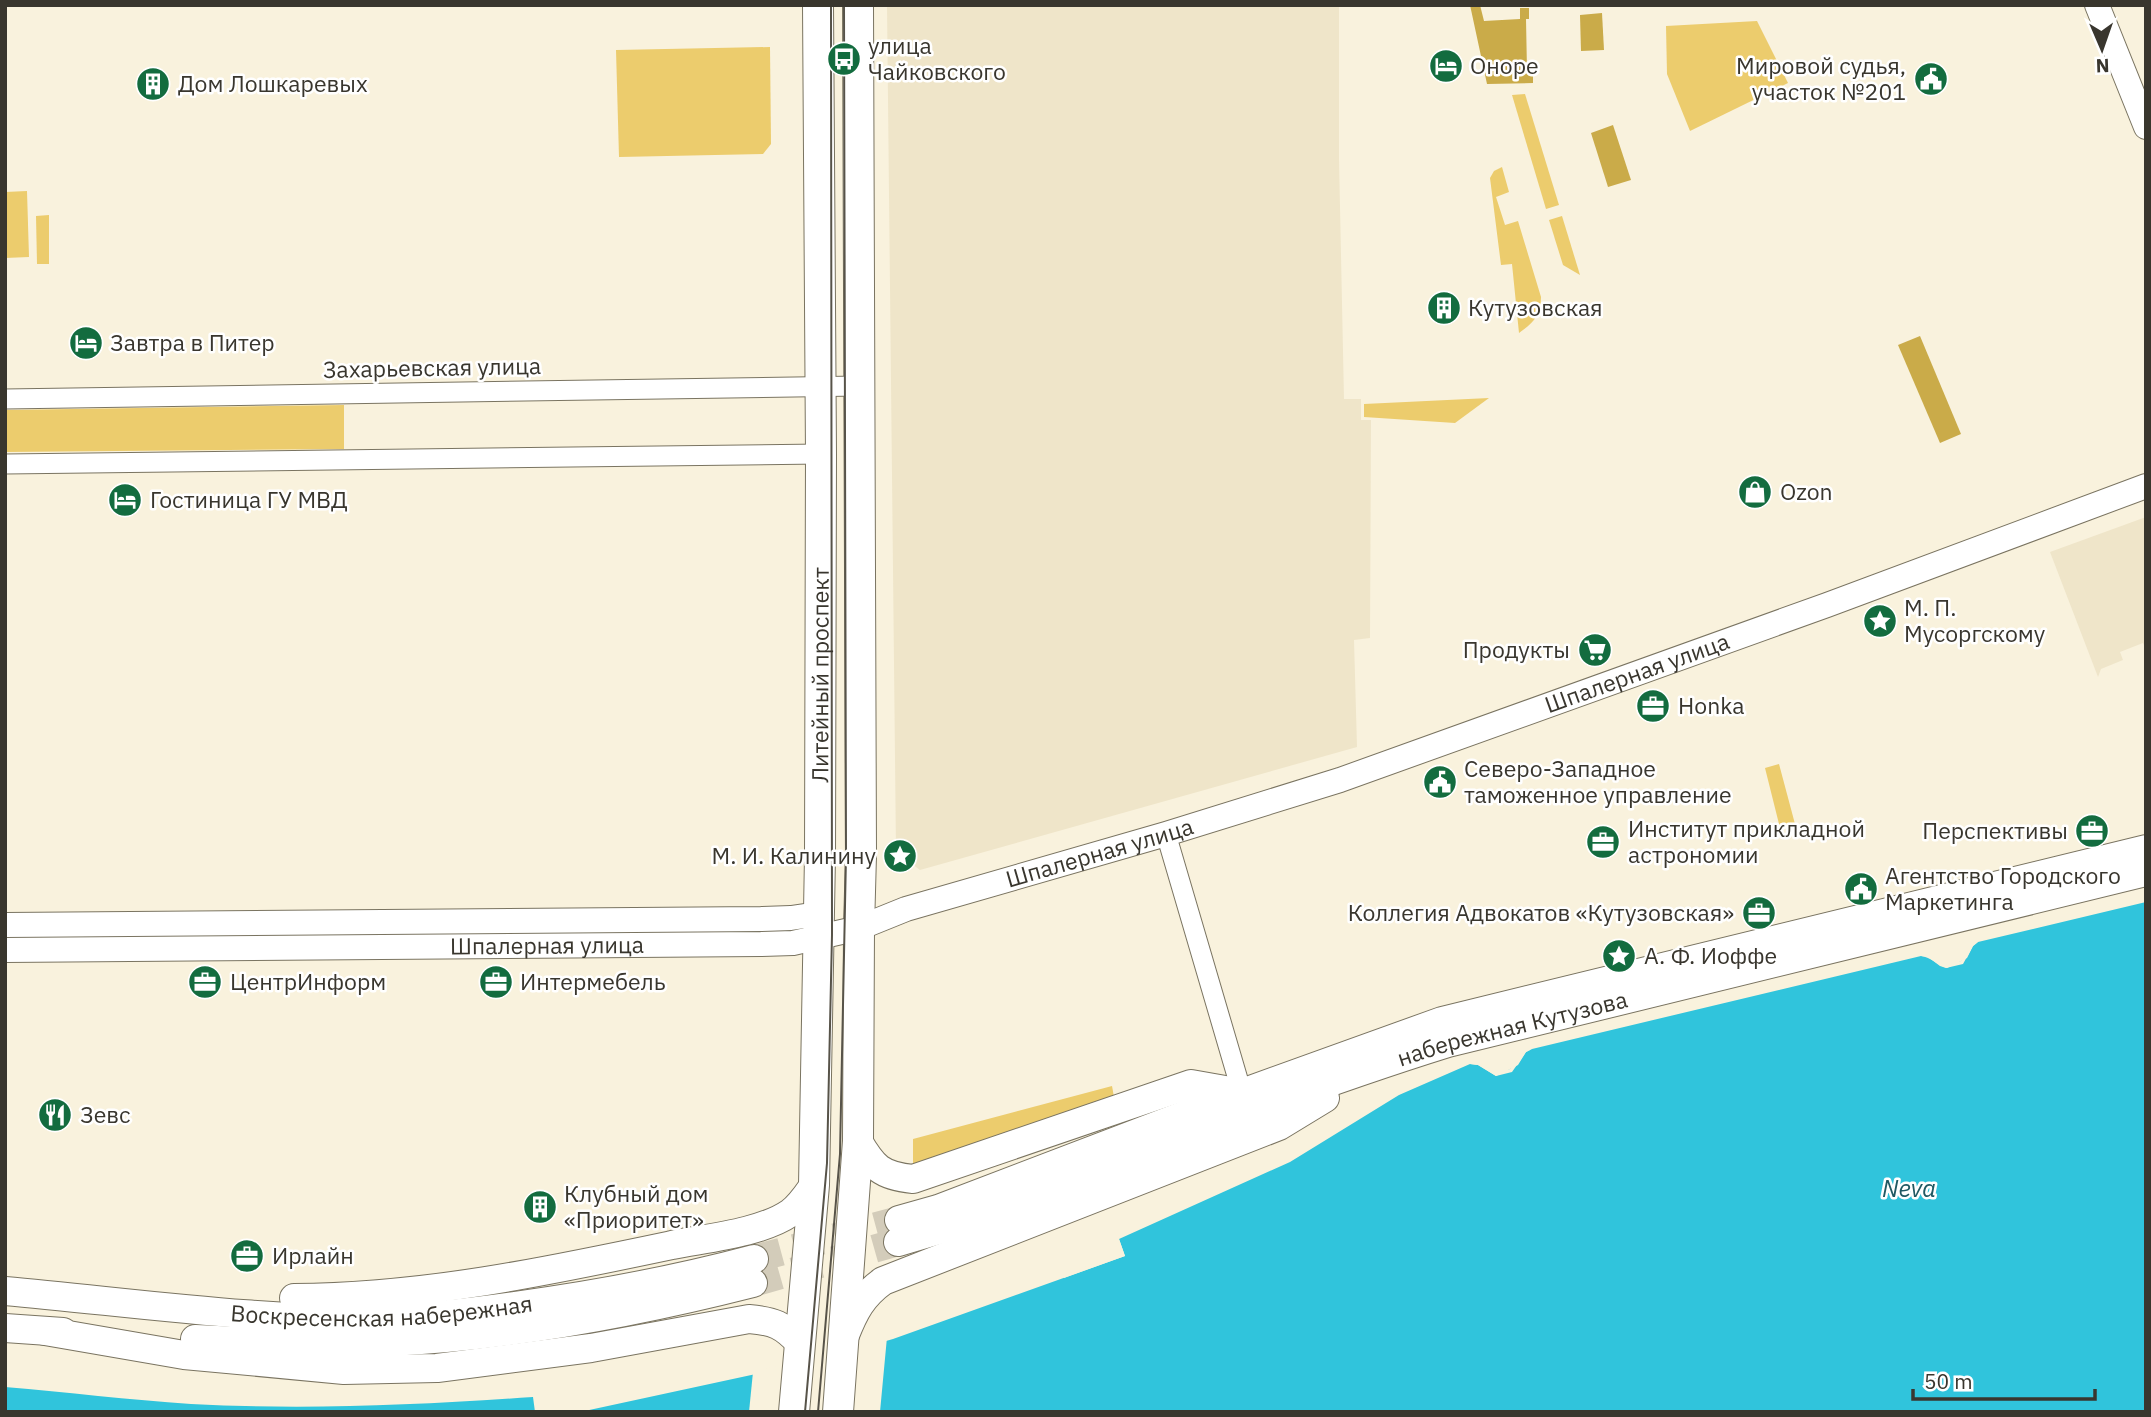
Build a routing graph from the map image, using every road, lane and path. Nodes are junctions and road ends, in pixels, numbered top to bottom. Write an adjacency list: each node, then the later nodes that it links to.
1 (818, 5): 6 (main road, Литейный проспект)
2 (858, 5): 5 (main road, Литейный проспект)
3 (2097, 5): 4 (street)
4 (2146, 127)
5 (859, 386): 6 (street, Захарьевская улица); 16 (main road, Литейный проспект)
6 (821, 387): 7 (street, Захарьевская улица); 8 (main road, Литейный проспект)
7 (5, 399)
8 (821, 454): 9 (street); 15 (main road, Литейный проспект)
9 (5, 464)
10 (2146, 486): 11 (street, Шпалерная улица)
11 (1166, 834): 16 (street, Шпалерная улица); 19 (street)
12 (2146, 849): 19 (main road, набережная Кутузова)
13 (2146, 872): 18 (main road, набережная Кутузова)
14 (5, 925): 15 (street, Шпалерная улица)
15 (818, 926): 16 (street, Шпалерная улица); 17 (street, Шпалерная улица); 21 (main road, Литейный проспект)
16 (859, 928): 20 (main road, Литейный проспект)
17 (5, 950)
18 (1385, 1063): 19 (main road, набережная Кутузова); 26 (main road)
19 (1242, 1093): 20 (main road)
20 (858, 1140): 26 (main road, Литейный проспект)
21 (814, 1185): 23 (main road); 27 (main road, Литейный проспект)
22 (5, 1291): 23 (main road, Воскресенская набережная)
23 (104, 1300): 25 (main road, Воскресенская набережная)
24 (5, 1328): 25 (main road, Воскресенская набережная)
25 (45, 1331): 27 (main road)
26 (844, 1336): 29 (main road, Литейный проспект)
27 (800, 1343): 28 (main road, Литейный проспект)
28 (794, 1412)
29 (838, 1412)

